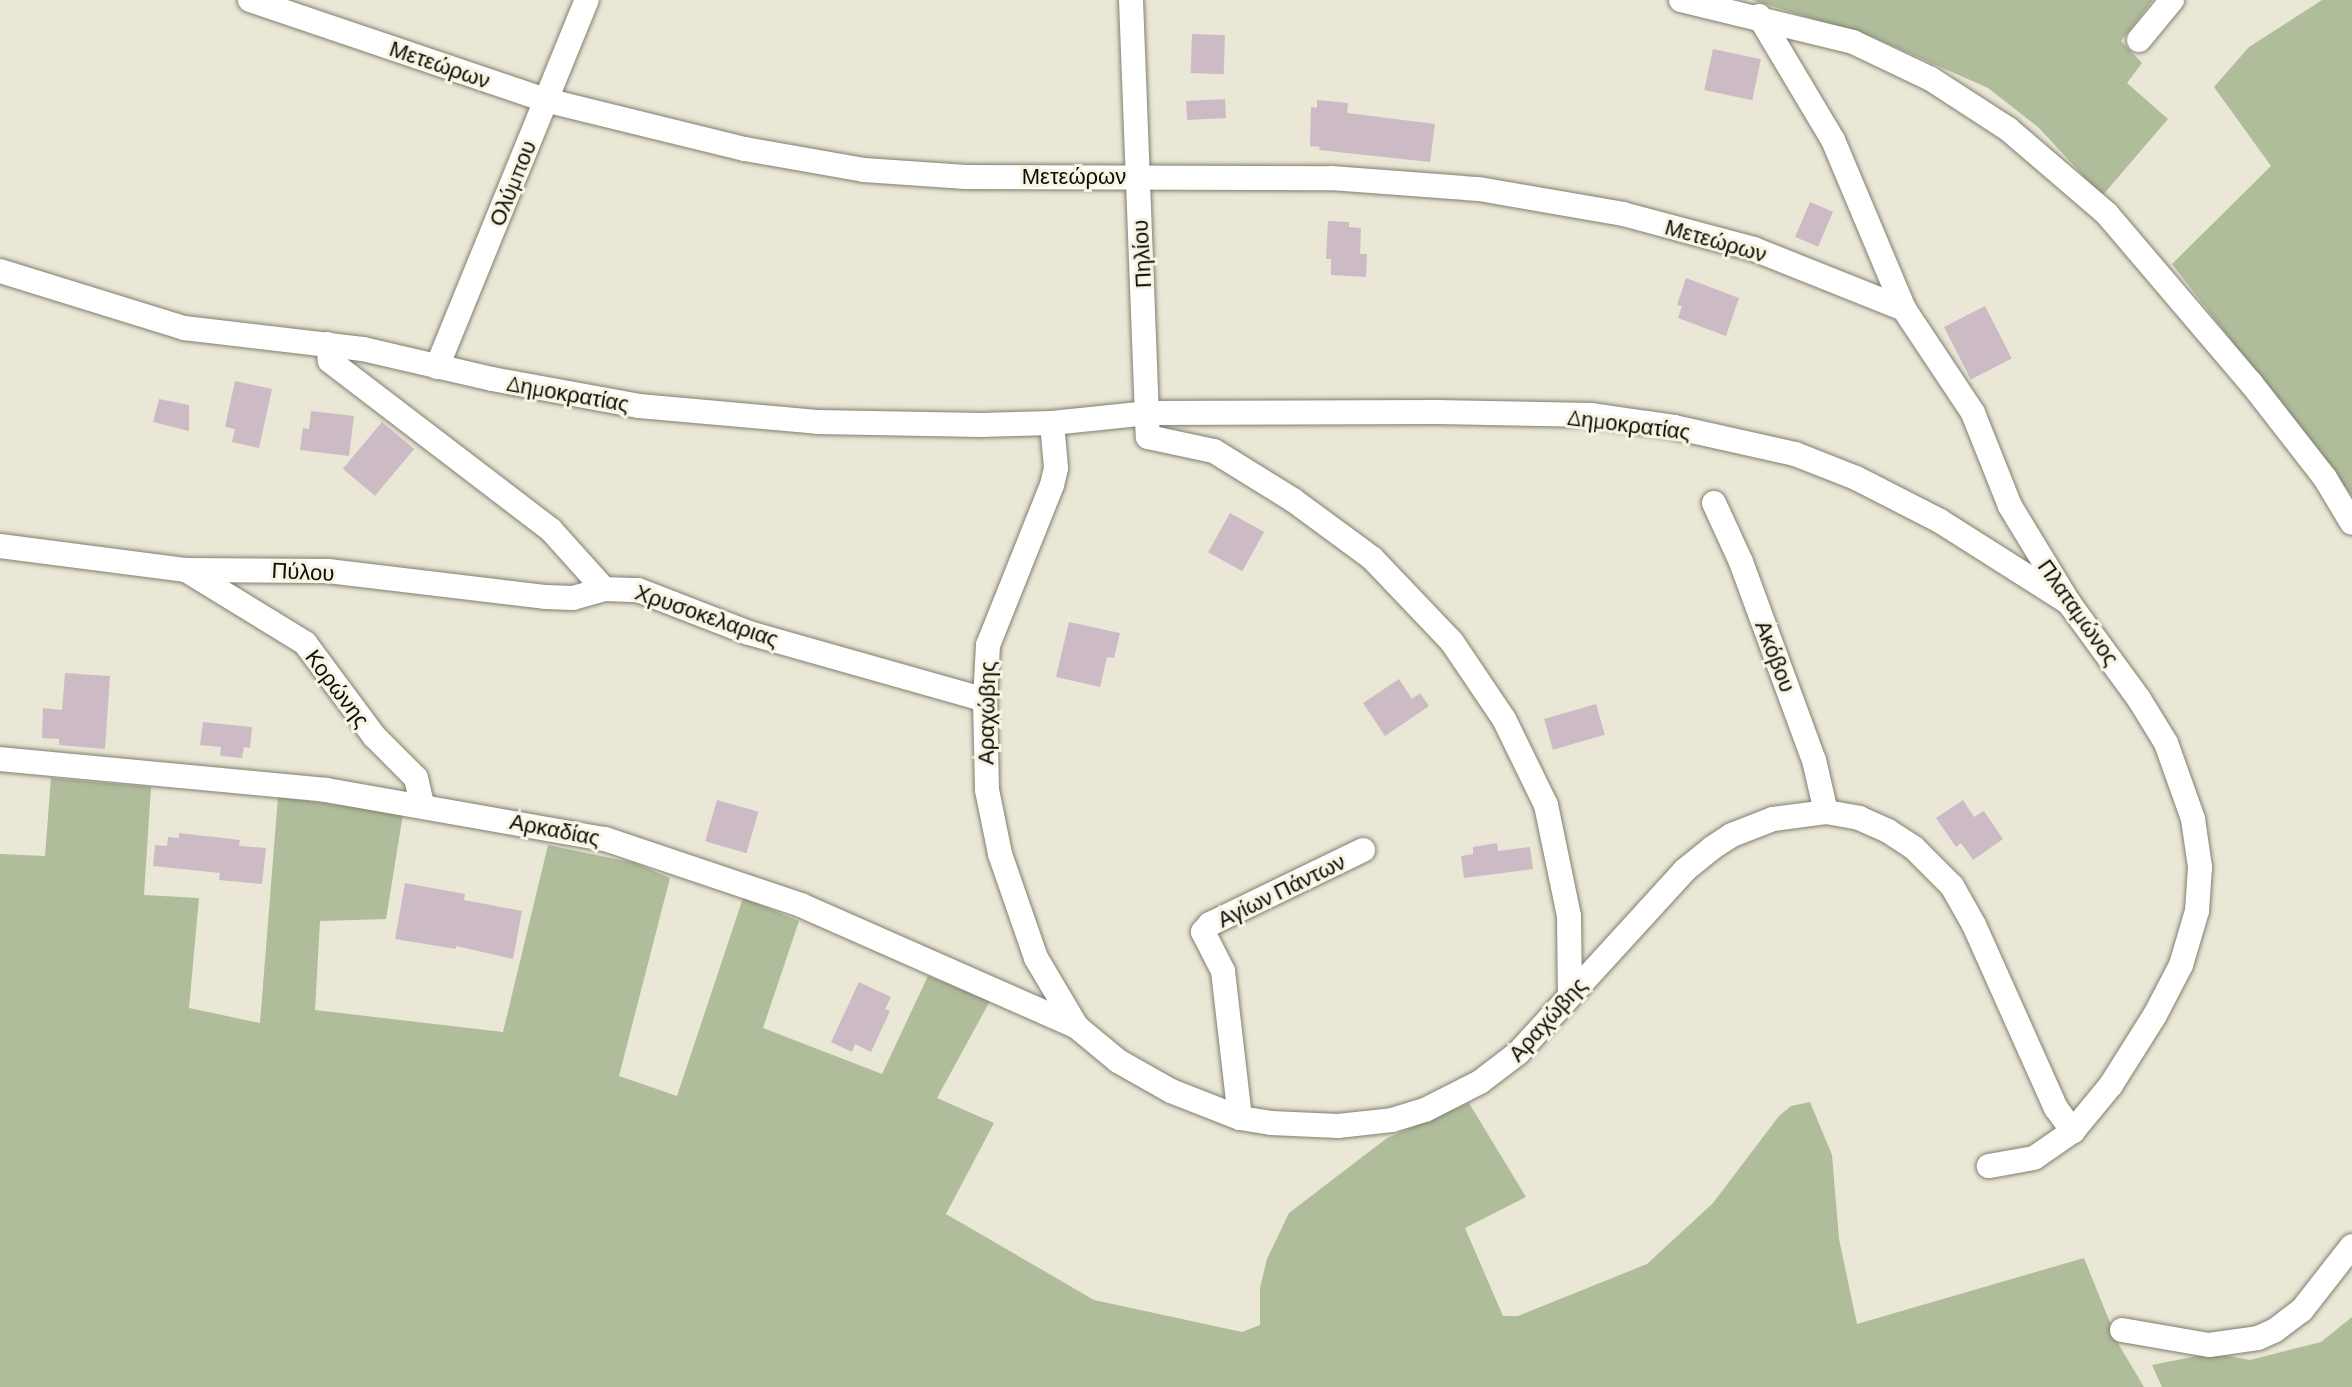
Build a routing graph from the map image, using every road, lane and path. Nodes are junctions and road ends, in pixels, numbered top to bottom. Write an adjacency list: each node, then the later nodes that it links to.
1 (250, 0): 8 (street, Μετεώρων)
2 (587, 0): 8 (street, Ολύμπου)
3 (1131, 0): 9 (street, Πηλίου)
4 (1681, 0): 6 (street)
5 (2172, 0): 7 (street)
6 (1759, 16): 11 (street, Πλαταμώνος); 17 (street)
7 (2139, 40)
8 (545, 100): 9 (street, Μετεώρων); 13 (street, Ολύμπου)
9 (1137, 176): 11 (street, Μετεώρων); 14 (street, Πηλίου)
10 (0, 271): 12 (street, Δημοκρατίας)
11 (1904, 309): 21 (street, Πλαταμώνος)
12 (328, 344): 13 (street, Δημοκρατίας); 20 (street, Χρυσοκελαριας)
13 (437, 367): 15 (street, Δημοκρατίας)
14 (1148, 413): 15 (street, Δημοκρατίας); 21 (street, Δημοκρατίας); 27 (street)
15 (1052, 423): 22 (street, Αραχώβης)
16 (1714, 503): 25 (street, Ακόβου)
17 (2352, 523)
18 (0, 546): 19 (street, Πύλου)
19 (186, 570): 20 (street, Πύλου); 24 (street, Κορώνης)
20 (604, 589): 22 (street, Χρυσοκελαριας)
21 (2069, 603): 30 (street, Πλαταμώνος)
22 (985, 700): 28 (street, Αραχώβης)
23 (0, 759): 24 (street, Αρκαδίας)
24 (422, 805): 28 (street, Αρκαδίας)
25 (1826, 812): 27 (street, Αραχώβης); 30 (street, Αραχώβης)
26 (1363, 850): 29 (street, Αγίων Πάντων)
27 (1570, 994): 29 (street, Αραχώβης)
28 (1077, 1027): 29 (street, Αραχώβης)
29 (1240, 1118)
30 (2073, 1131): 31 (street, Πλαταμώνος)
31 (1989, 1166)
32 (2352, 1246): 33 (street)
33 (2122, 1330)

